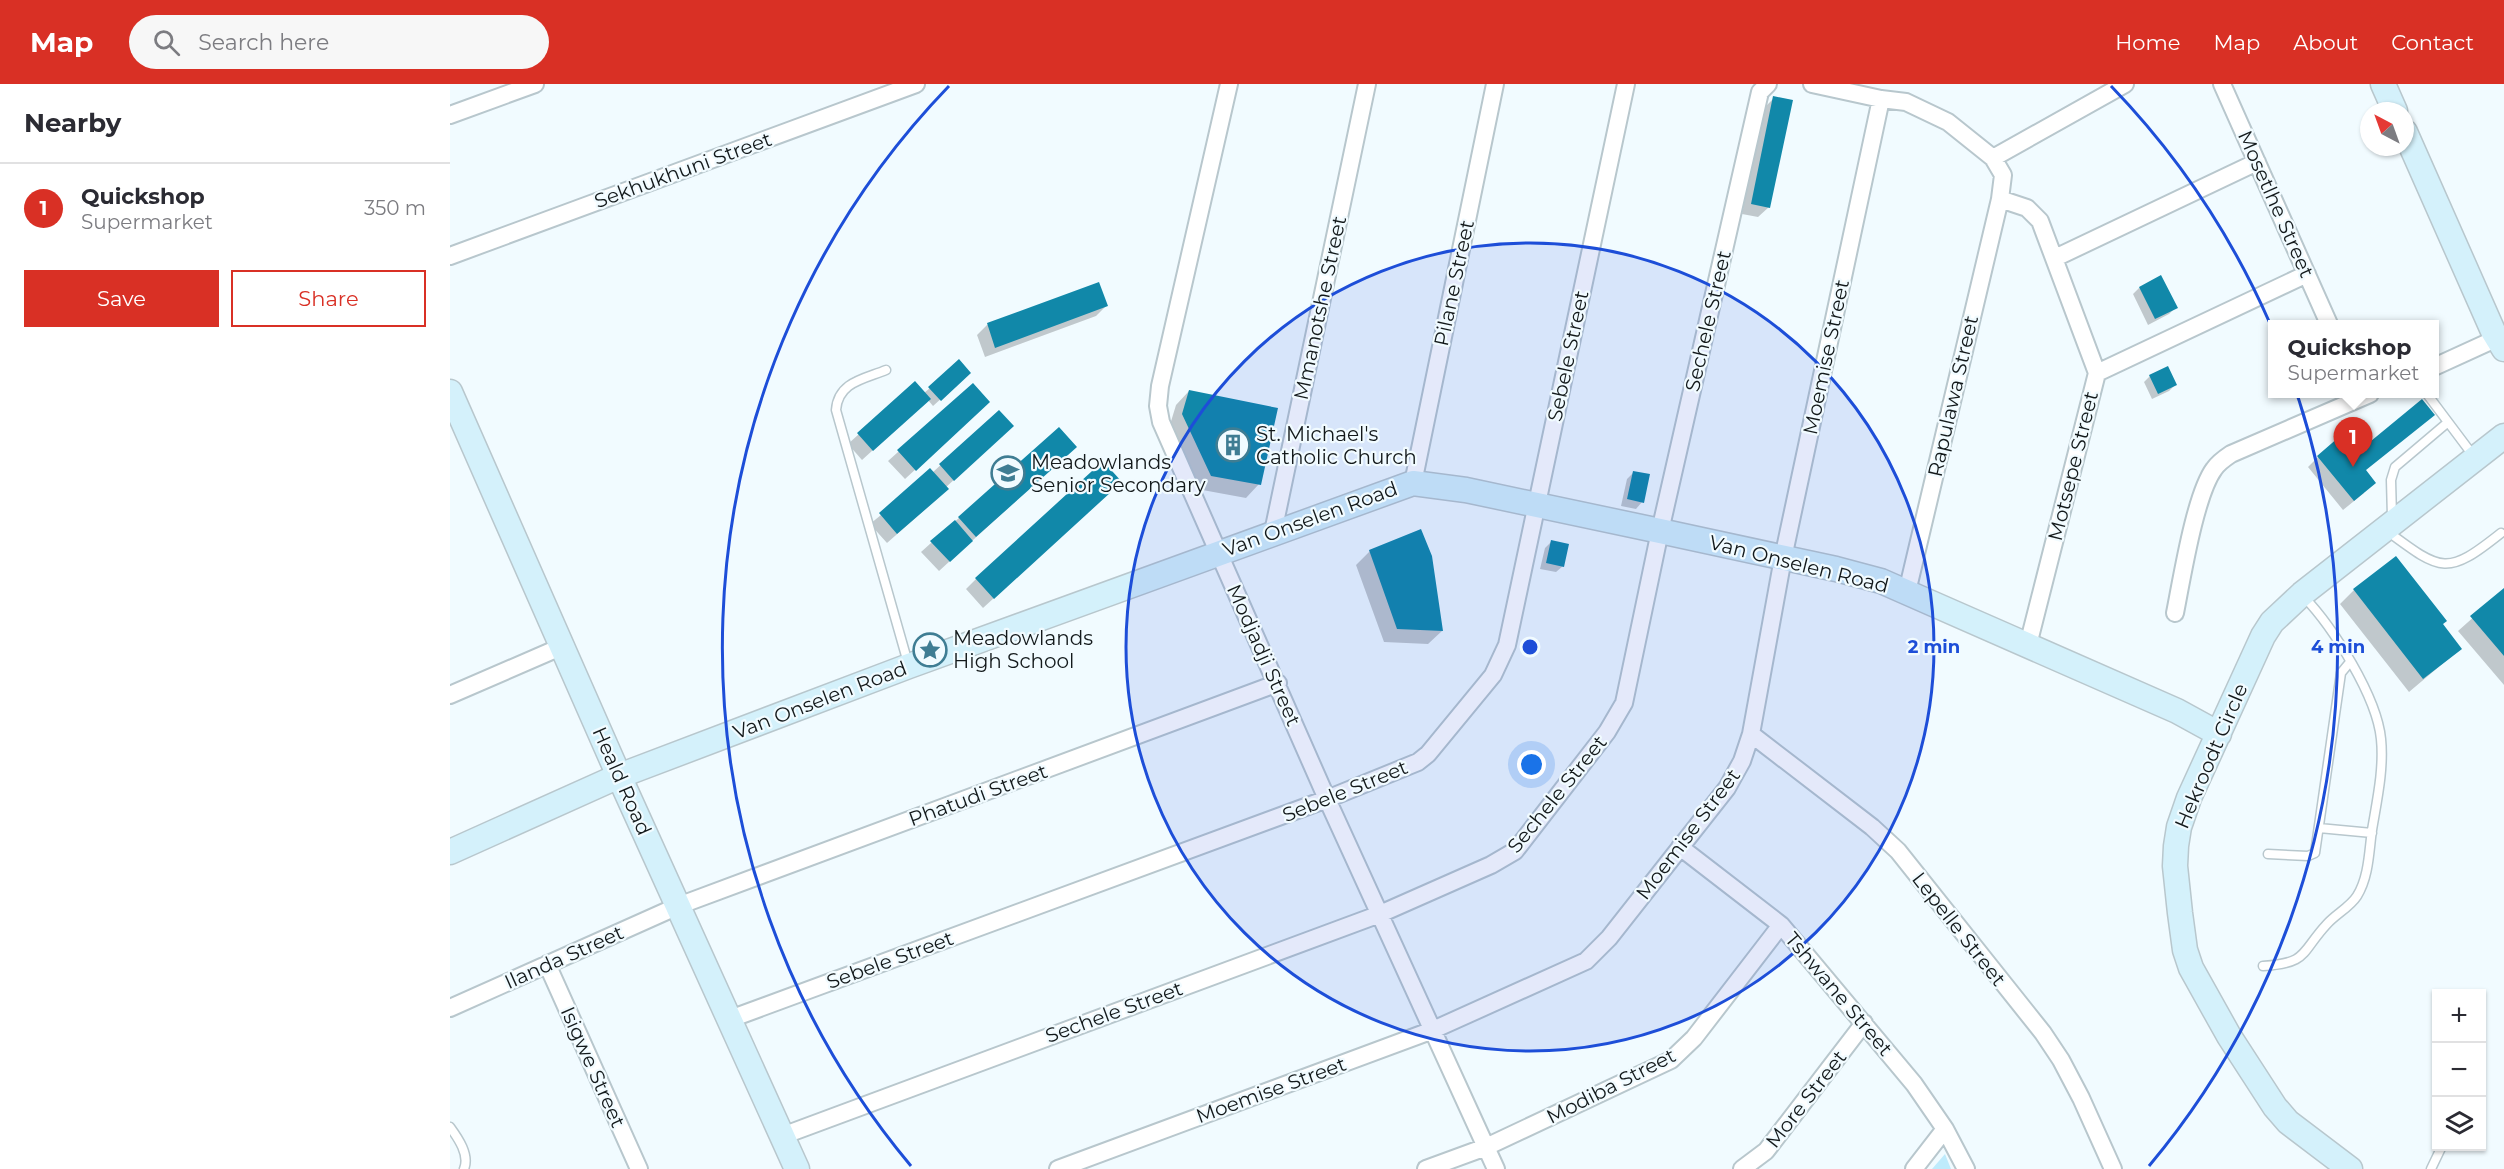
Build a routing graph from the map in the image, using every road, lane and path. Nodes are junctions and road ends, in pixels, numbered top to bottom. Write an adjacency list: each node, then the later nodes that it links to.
1 (535, 84): 15 (street)
2 (916, 84): 12 (street, Sekhukhuni Street)
3 (1229, 84): 40 (street, Modjadji Street)
4 (1367, 84): 38 (street, Mmanotshe Street)
5 (1495, 84): 34 (street, Pilane Street)
6 (1626, 84): 35 (street, Sebele Street)
7 (1768, 84): 37 (street, Sechele Street)
8 (1812, 84): 13 (street)
9 (2125, 84): 17 (street)
10 (2222, 84): 18 (street, Mosetlhe Street)
11 (2384, 84): 14 (street)
12 (884, 90): 20 (street, Sekhukhuni Street)
13 (1881, 99): 17 (street); 41 (street, Moemise Street)
14 (2392, 102)
15 (450, 115)
16 (2414, 151): 24 (street)
17 (1993, 158): 19 (street)
18 (2257, 162): 21 (street); 22 (street, Mosetlhe Street)
19 (2000, 200): 21 (street); 42 (street, Rapulawa Street)
20 (450, 256)
21 (2055, 258): 27 (street)
22 (2307, 274): 23 (street, Mosetlhe Street); 27 (street, Motsepe Street)
23 (2327, 320)
24 (2502, 341): 25 (street)
25 (2439, 365)
26 (886, 370): 48 (lane)
27 (2097, 373): 45 (street, Motsepe Street)
28 (450, 392): 46 (street, Heald Road)
29 (2356, 398): 44 (street)
30 (2430, 398): 31 (lane)
31 (2447, 423): 33 (lane); 36 (lane)
32 (2504, 436): 33 (street, Hekroodt Circle)
33 (2475, 458): 36 (street, Hekroodt Circle)
34 (1413, 483): 35 (street, Van Onselen Road); 38 (street, Van Onselen Road)
35 (1536, 506): 37 (street, Van Onselen Road); 54 (street, Sebele Street)
36 (2389, 525): 39 (lane); 43 (street, Hekroodt Circle)
37 (1660, 531): 41 (street, Van Onselen Road); 61 (street, Sechele Street)
38 (1273, 532): 40 (street, Van Onselen Road)
39 (2501, 533)
40 (1218, 553): 48 (street, Van Onselen Road); 49 (street, Modjadji Street)
41 (1783, 558): 42 (street, Van Onselen Road); 51 (street, Moemise Street)
42 (1907, 592): 45 (street, Van Onselen Road)
43 (2302, 594): 47 (lane); 52 (street, Hekroodt Circle)
44 (2175, 613)
45 (2028, 645): 52 (street, Van Onselen Road)
46 (563, 646): 50 (street); 53 (street, Heald Road)
47 (2350, 662): 55 (lane); 56 (lane)
48 (909, 666): 53 (street, Van Onselen Road)
49 (1278, 683): 54 (street, Modjadji Street); 60 (street, Phatudi Street)
50 (450, 695)
51 (1750, 734): 57 (street, Moemise Street); 83 (street, Lepelle Street)
52 (2219, 734): 84 (street, Hekroodt Circle)
53 (619, 776): 58 (street, Van Onselen Road); 60 (street, Heald Road)
54 (1327, 799): 61 (street, Modjadji Street); 66 (street, Sebele Street)
55 (2319, 828): 56 (lane); 59 (lane)
56 (2372, 833): 64 (lane)
57 (1680, 847): 62 (street, Tshwane Street); 68 (street, Moemise Street)
58 (450, 852)
59 (2268, 854)
60 (678, 906): 63 (street, Ilanda Street); 66 (street, Heald Road)
61 (1380, 914): 68 (street, Modjadji Street); 71 (street, Sechele Street)
62 (1781, 925): 67 (street, Tshwane Street); 72 (street, Modiba Street)
63 (547, 964): 65 (street, Ilanda Street); 75 (street, Isigwe Street)
64 (2264, 966)
65 (450, 1008)
66 (730, 1019): 71 (street, Heald Road)
67 (1864, 1023): 70 (street, Tshwane Street); 80 (street, More Street)
68 (1432, 1030): 72 (street, Modjadji Street); 77 (street, Moemise Street)
69 (450, 1127): 74 (lane)
70 (1945, 1129): 81 (street); 82 (street, Tshwane Street)
71 (782, 1136): 76 (street, Heald Road)
72 (1486, 1147): 78 (street, Modiba Street); 79 (street, Modjadji Street)
73 (2440, 1151): 85 (lane)
74 (464, 1169)
75 (639, 1169)
76 (796, 1169)
77 (1058, 1169)
78 (1426, 1169)
79 (1496, 1169)
80 (1742, 1169)
81 (1914, 1169)
82 (1966, 1169)
83 (2113, 1169)
84 (2350, 1169)
85 (2431, 1169)

